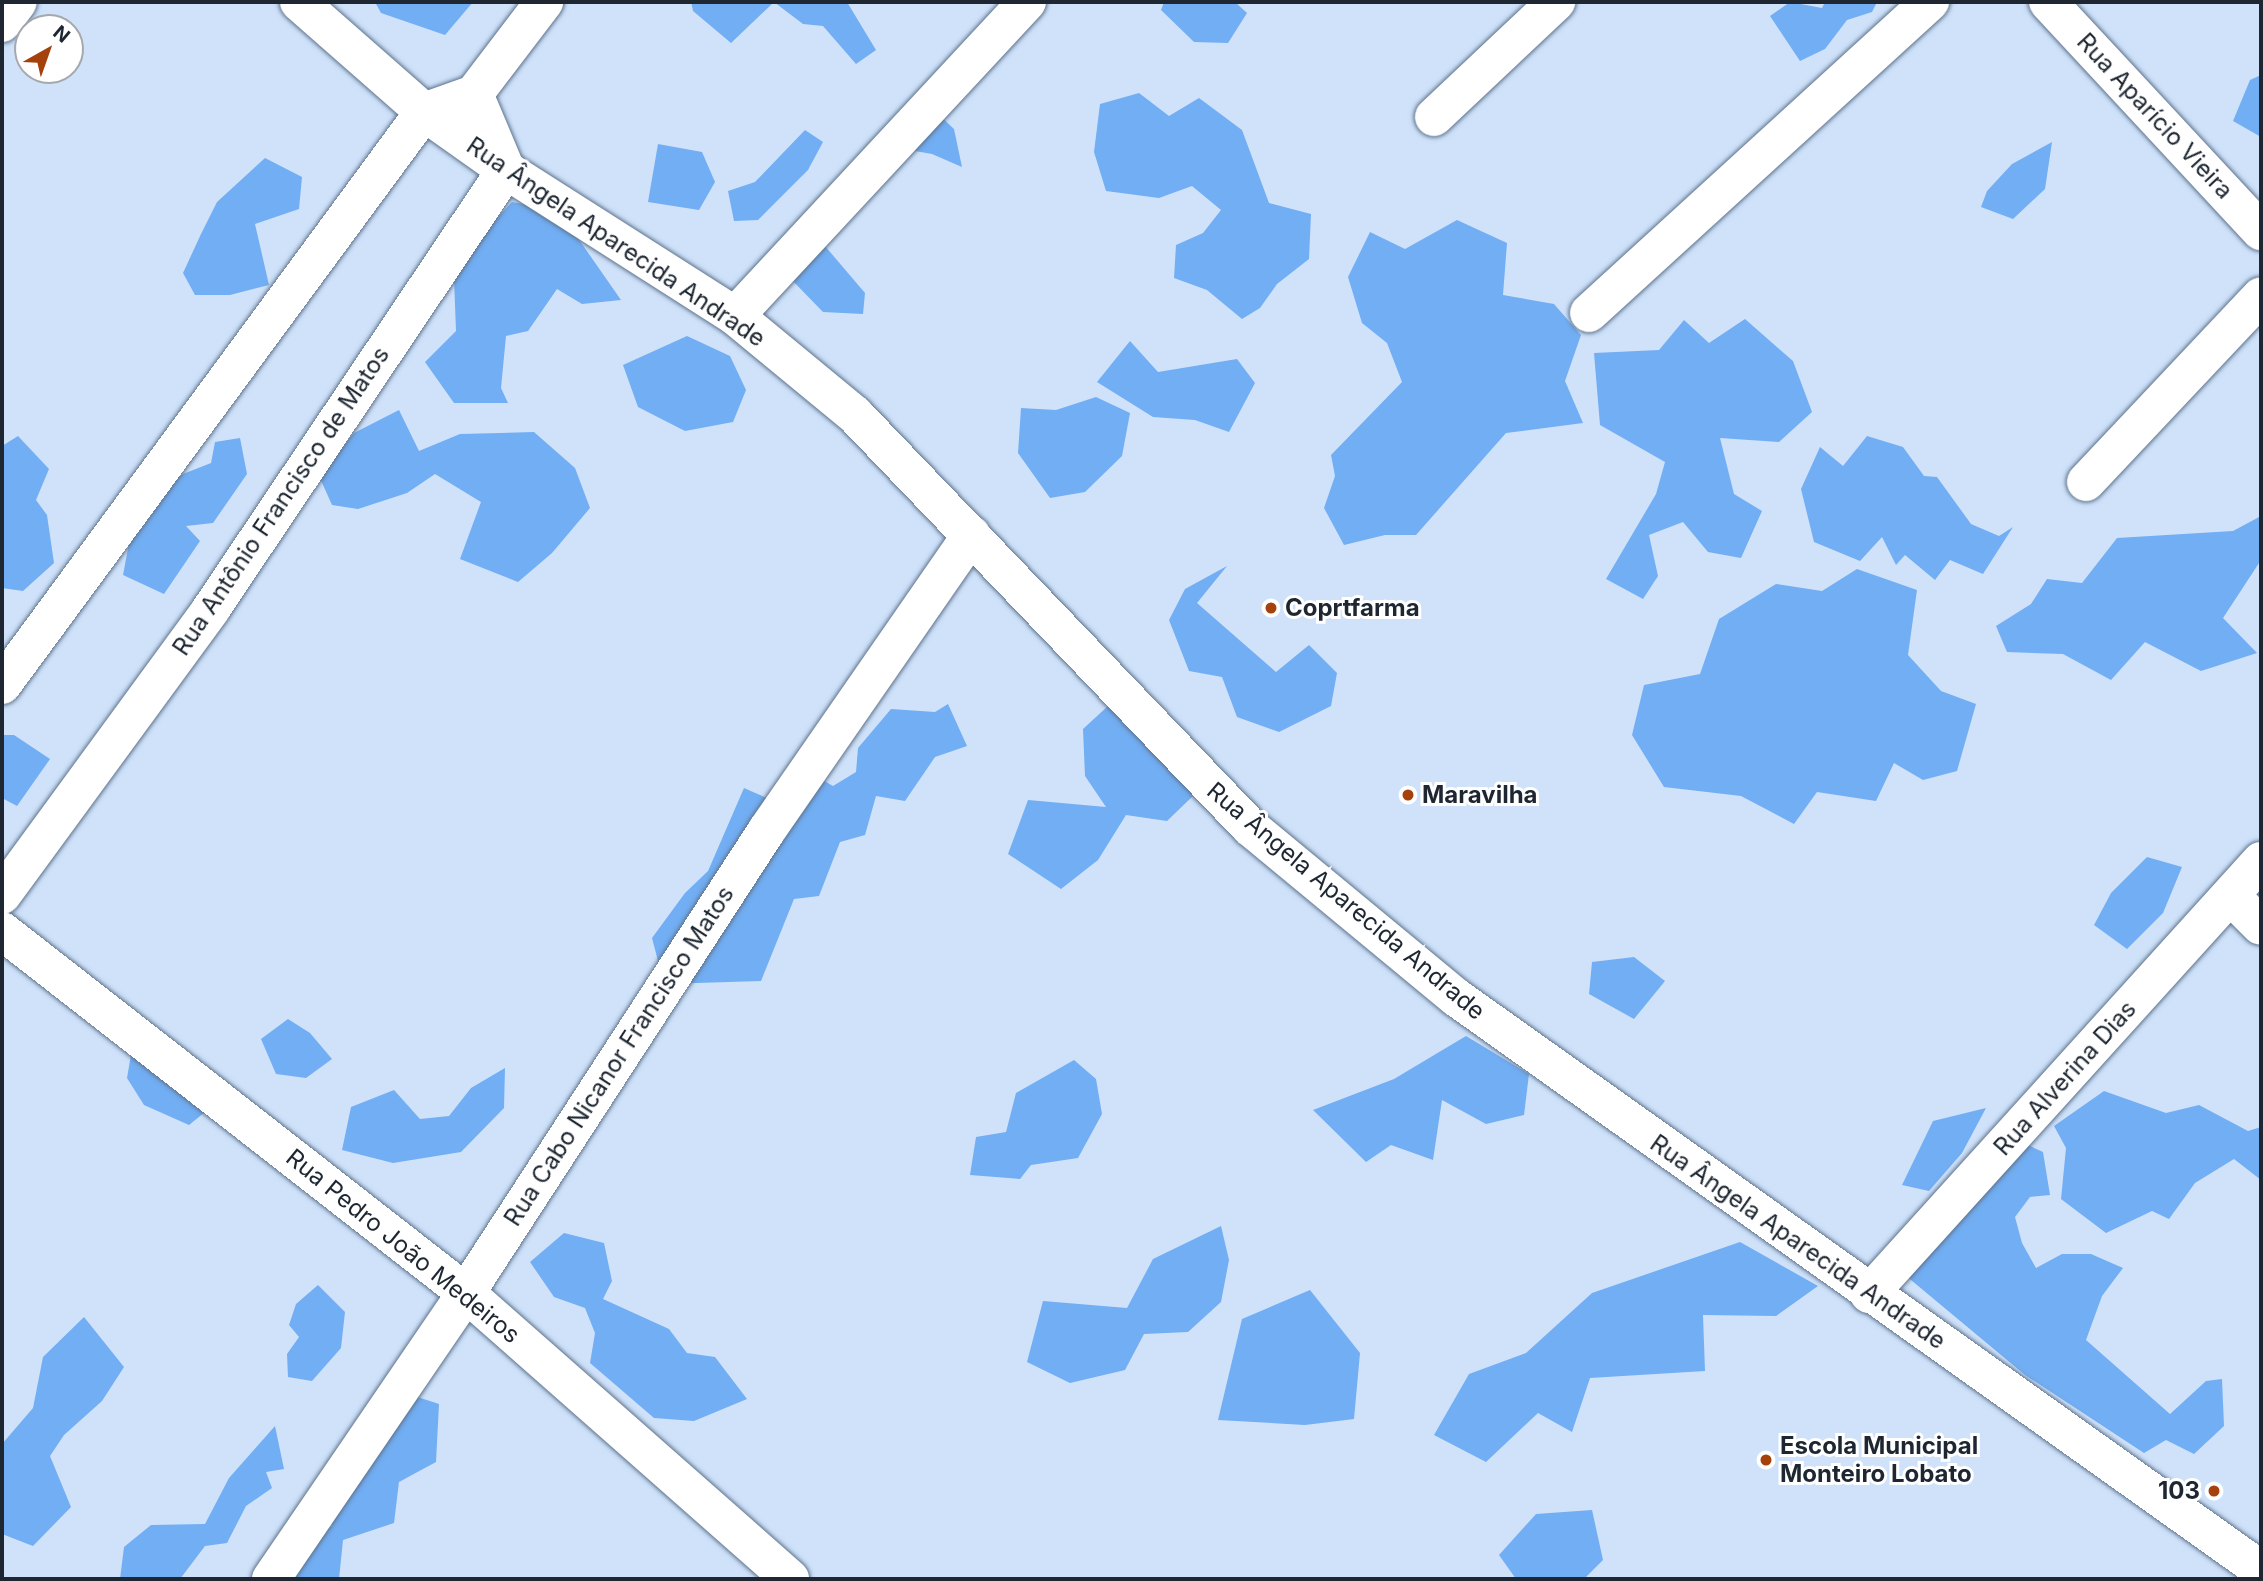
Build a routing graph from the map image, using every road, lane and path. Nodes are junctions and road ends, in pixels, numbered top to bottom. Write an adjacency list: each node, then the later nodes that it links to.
1 (18, 2): 8 (street)
2 (299, 2): 10 (street, Rua Ângela Aparecida Andrade)
3 (544, 2): 9 (street)
4 (1027, 2): 16 (street)
5 (1556, 2): 11 (street)
6 (1930, 2): 15 (street)
7 (2059, 6): 13 (street, Rua Aparício Vieira)
8 (2, 23)
9 (474, 94): 10 (street); 12 (street)
10 (424, 112): 12 (street, Rua Ângela Aparecida Andrade); 19 (street)
11 (1434, 117)
12 (506, 170): 16 (street, Rua Ângela Aparecida Andrade); 21 (street, Rua Antônio Francisco de Matos)
13 (2261, 231)
14 (2261, 296): 17 (street)
15 (1589, 313)
16 (735, 316): 18 (street, Rua Ângela Aparecida Andrade)
17 (2086, 482)
18 (971, 536): 25 (street, Rua Cabo Nicanor Francisco Matos); 26 (street, Rua Ângela Aparecida Andrade)
19 (2, 685)
20 (2261, 861): 22 (street, Rua Alverina Dias)
21 (2, 895)
22 (2231, 896): 23 (street); 26 (street, Rua Alverina Dias)
23 (2261, 926)
24 (2, 931): 25 (street, Rua Pedro João Medeiros)
25 (466, 1293): 28 (street, Rua Cabo Nicanor Francisco Matos); 29 (street, Rua Pedro João Medeiros)
26 (1869, 1294): 27 (street, Rua Ângela Aparecida Andrade)
27 (2261, 1570)
28 (271, 1579)
29 (790, 1579)

